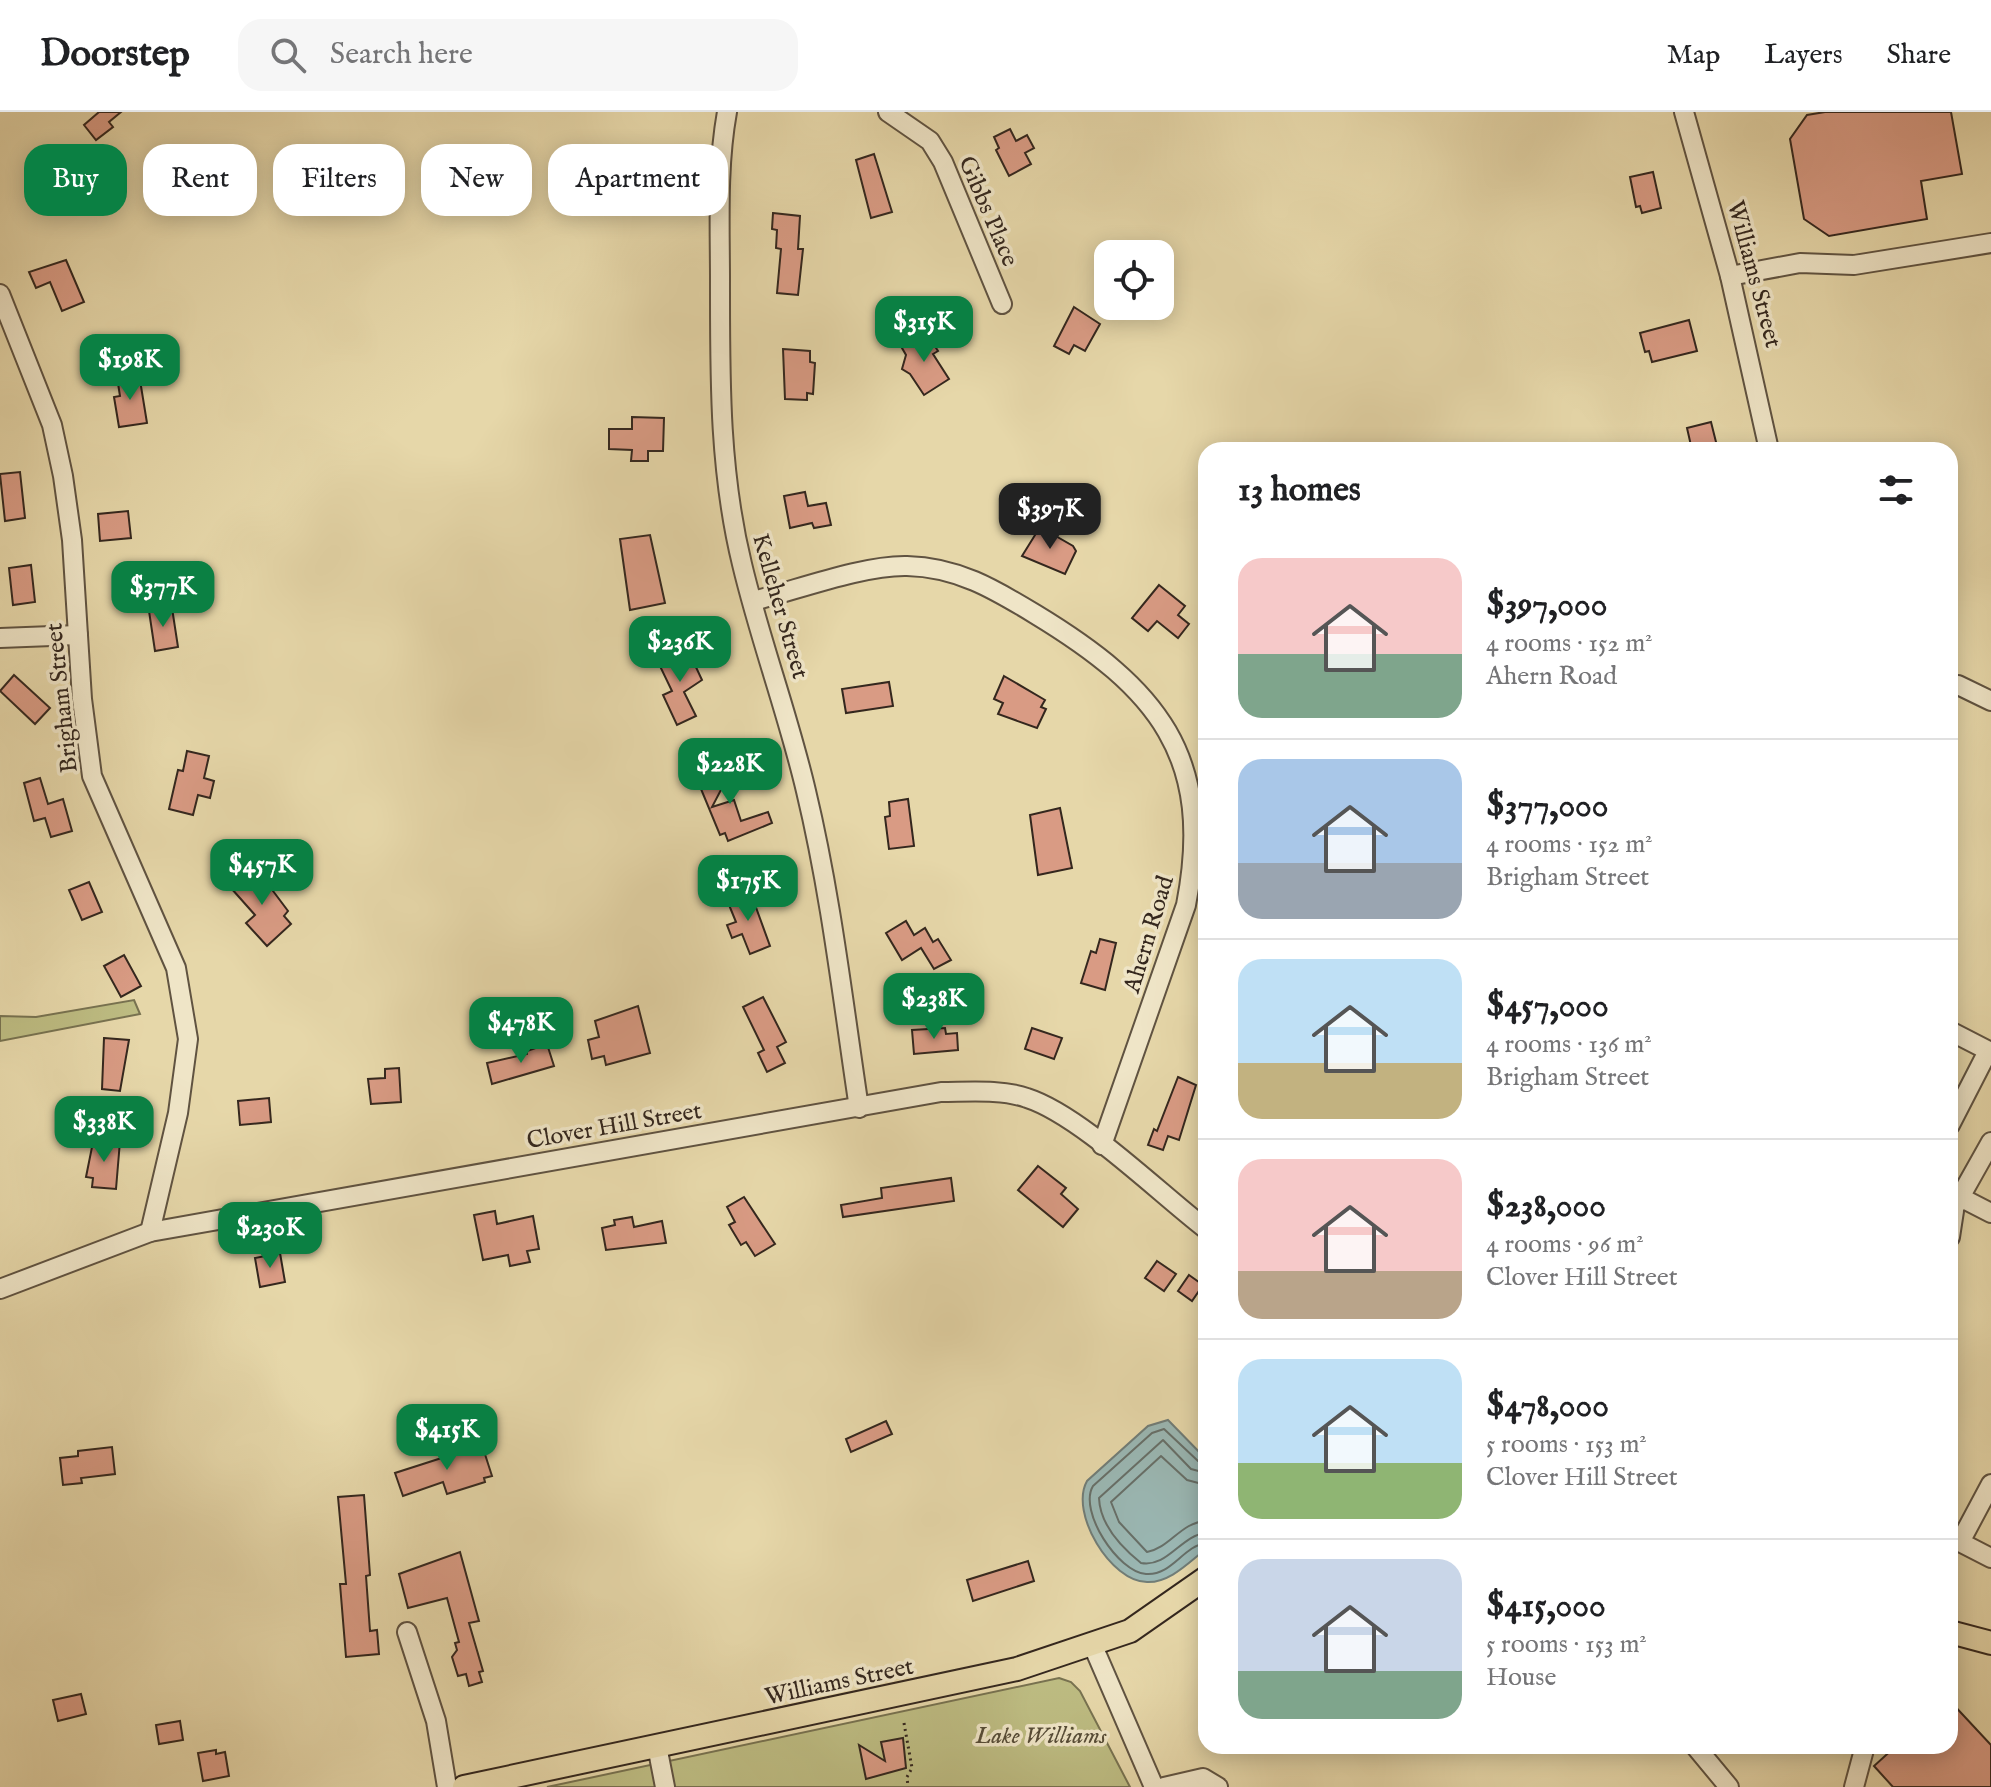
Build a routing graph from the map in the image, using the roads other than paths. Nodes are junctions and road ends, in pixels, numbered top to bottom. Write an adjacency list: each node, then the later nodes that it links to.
1 (727, 112): 9 (street, Kelleher Street)
2 (888, 112): 7 (street, Gibbs Place)
3 (1684, 112): 5 (street, Williams Street)
4 (1991, 243): 5 (street)
5 (1730, 276): 8 (street, Williams Street)
6 (0, 294): 10 (street, Brigham Street)
7 (1002, 304)
8 (1767, 442)
9 (753, 601): 16 (street, Kelleher Street); 19 (street, Ahern Road)
10 (78, 635): 11 (street); 24 (street, Brigham Street)
11 (0, 638)
12 (1958, 685): 13 (street)
13 (1991, 701)
14 (1958, 1035): 15 (street)
15 (1990, 1052): 17 (street)
16 (859, 1108): 19 (street, Clover Hill Street); 24 (street, Clover Hill Street)
17 (1958, 1110)
18 (1991, 1142): 20 (street)
19 (1102, 1145): 23 (street, Clover Hill Street)
20 (1958, 1197)
21 (1958, 1205): 22 (street)
22 (1991, 1213)
23 (1198, 1223)
24 (150, 1232): 25 (street, Clover Hill Street)
25 (0, 1289)
26 (1991, 1484): 27 (street)
27 (1986, 1504): 28 (street)
28 (1958, 1536)
29 (1958, 1541): 30 (street)
30 (1991, 1558)
31 (1198, 1584): 35 (main road, Williams Street)
32 (407, 1632): 39 (street)
33 (1958, 1634): 34 (main road)
34 (1991, 1643)
35 (1093, 1646): 36 (main road, Williams Street); 42 (street)
36 (657, 1746): 40 (main road, Williams Street); 41 (street)
37 (1702, 1754): 45 (street)
38 (1863, 1754): 46 (street)
39 (447, 1787)
40 (464, 1787)
41 (665, 1787)
42 (1154, 1787)
43 (1164, 1787): 44 (street)
44 (1218, 1787)
45 (1729, 1787)
46 (1854, 1787)

